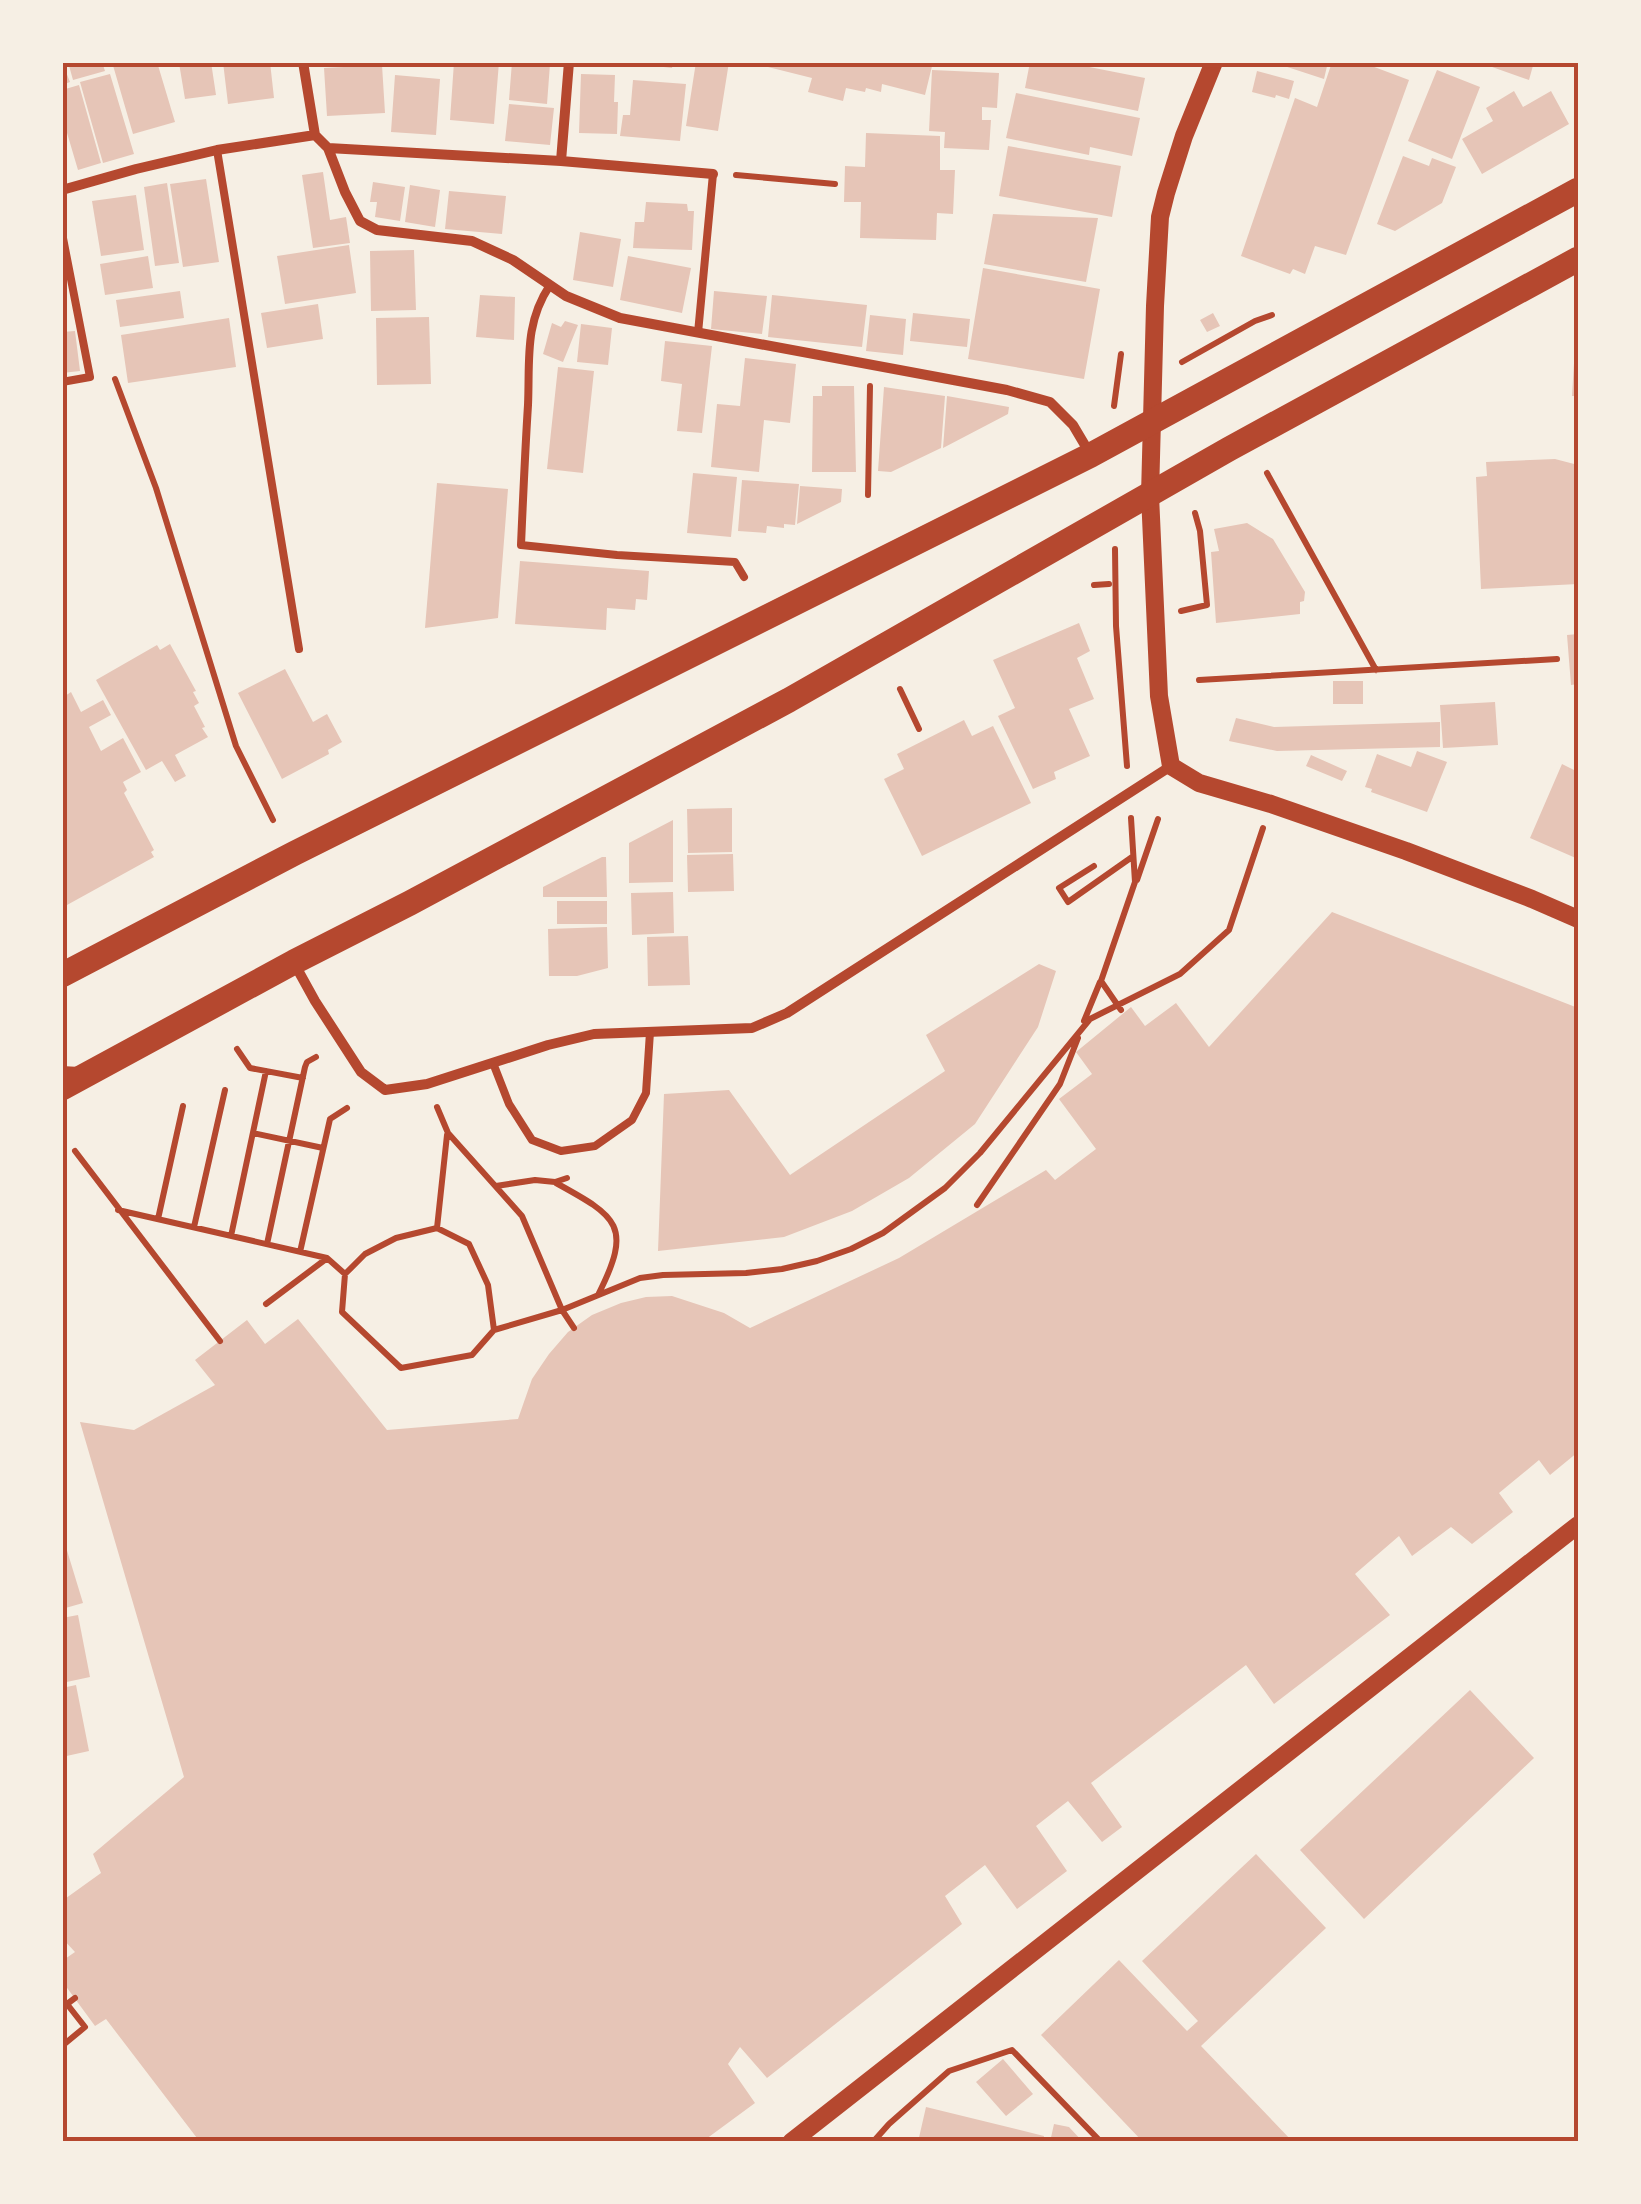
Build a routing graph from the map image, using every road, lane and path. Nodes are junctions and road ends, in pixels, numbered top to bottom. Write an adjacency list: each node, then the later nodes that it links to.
1 (303, 62): 4 (street)
2 (569, 62): 7 (street)
3 (1214, 62): 19 (street)
4 (315, 135): 5 (street); 6 (street)
5 (328, 148): 7 (street); 14 (street)
6 (217, 150): 10 (street); 29 (lane)
7 (561, 161): 8 (street)
8 (713, 174): 9 (path); 15 (lane)
9 (835, 184)
10 (62, 190)
11 (1578, 190): 19 (main road)
12 (62, 233): 18 (lane)
13 (1578, 259): 22 (main road)
14 (550, 285): 15 (street); 25 (lane)
15 (698, 334): 16 (street)
16 (870, 365): 20 (street); 23 (path)
17 (112, 372): 38 (path)
18 (62, 382)
19 (1152, 424): 20 (main road); 22 (street)
20 (1091, 455): 43 (main road)
21 (1267, 473): 31 (path)
22 (1150, 494): 35 (street); 42 (main road)
23 (868, 495)
24 (1194, 513): 28 (path)
25 (744, 577)
26 (1109, 584): 27 (path)
27 (1094, 585)
28 (1207, 605)
29 (300, 650)
30 (1557, 660): 31 (path)
31 (1376, 670): 32 (path)
32 (1198, 680)
33 (900, 689): 34 (path)
34 (919, 729)
35 (1171, 766): 36 (street); 46 (street)
36 (1271, 804): 41 (street); 45 (path)
37 (1158, 819): 45 (path)
38 (273, 820)
39 (1134, 857): 40 (path)
40 (1094, 866)
41 (1578, 920)
42 (294, 962): 51 (main road); 54 (street)
43 (62, 976)
44 (1100, 981): 65 (path)
45 (1090, 1018): 75 (path)
46 (650, 1032): 49 (street); 49 (lane)
47 (237, 1049): 52 (path)
48 (316, 1058): 53 (path)
49 (492, 1063): 54 (street)
50 (62, 1070): 51 (lane)
51 (94, 1071): 55 (main road)
52 (266, 1072): 53 (path); 59 (path)
53 (302, 1078): 61 (path)
54 (427, 1084): 60 (path)
55 (62, 1088)
56 (225, 1090): 68 (path)
57 (183, 1106): 67 (path)
58 (347, 1108): 62 (path)
59 (253, 1133): 61 (path); 70 (path)
60 (448, 1133): 69 (path); 77 (path)
61 (289, 1141): 62 (path); 71 (path)
62 (324, 1148): 72 (path)
63 (75, 1151): 66 (path)
64 (555, 1182): 75 (path)
65 (977, 1205)
66 (118, 1210): 67 (path); 80 (path)
67 (158, 1219): 68 (path)
68 (194, 1227): 70 (path)
69 (436, 1228): 74 (path); 79 (path)
70 (231, 1236): 71 (path)
71 (267, 1244): 72 (path)
72 (300, 1252): 73 (path)
73 (327, 1258): 74 (path); 76 (path)
74 (345, 1274): 79 (path)
75 (598, 1295): 77 (path)
76 (266, 1304)
77 (562, 1310): 78 (path); 79 (path)
78 (574, 1328)
79 (494, 1330)
80 (220, 1341)
81 (1578, 1525): 84 (street)
82 (75, 1998): 83 (path)
83 (62, 2046)
84 (792, 2142)
85 (873, 2142): 86 (path)
86 (1102, 2142)

